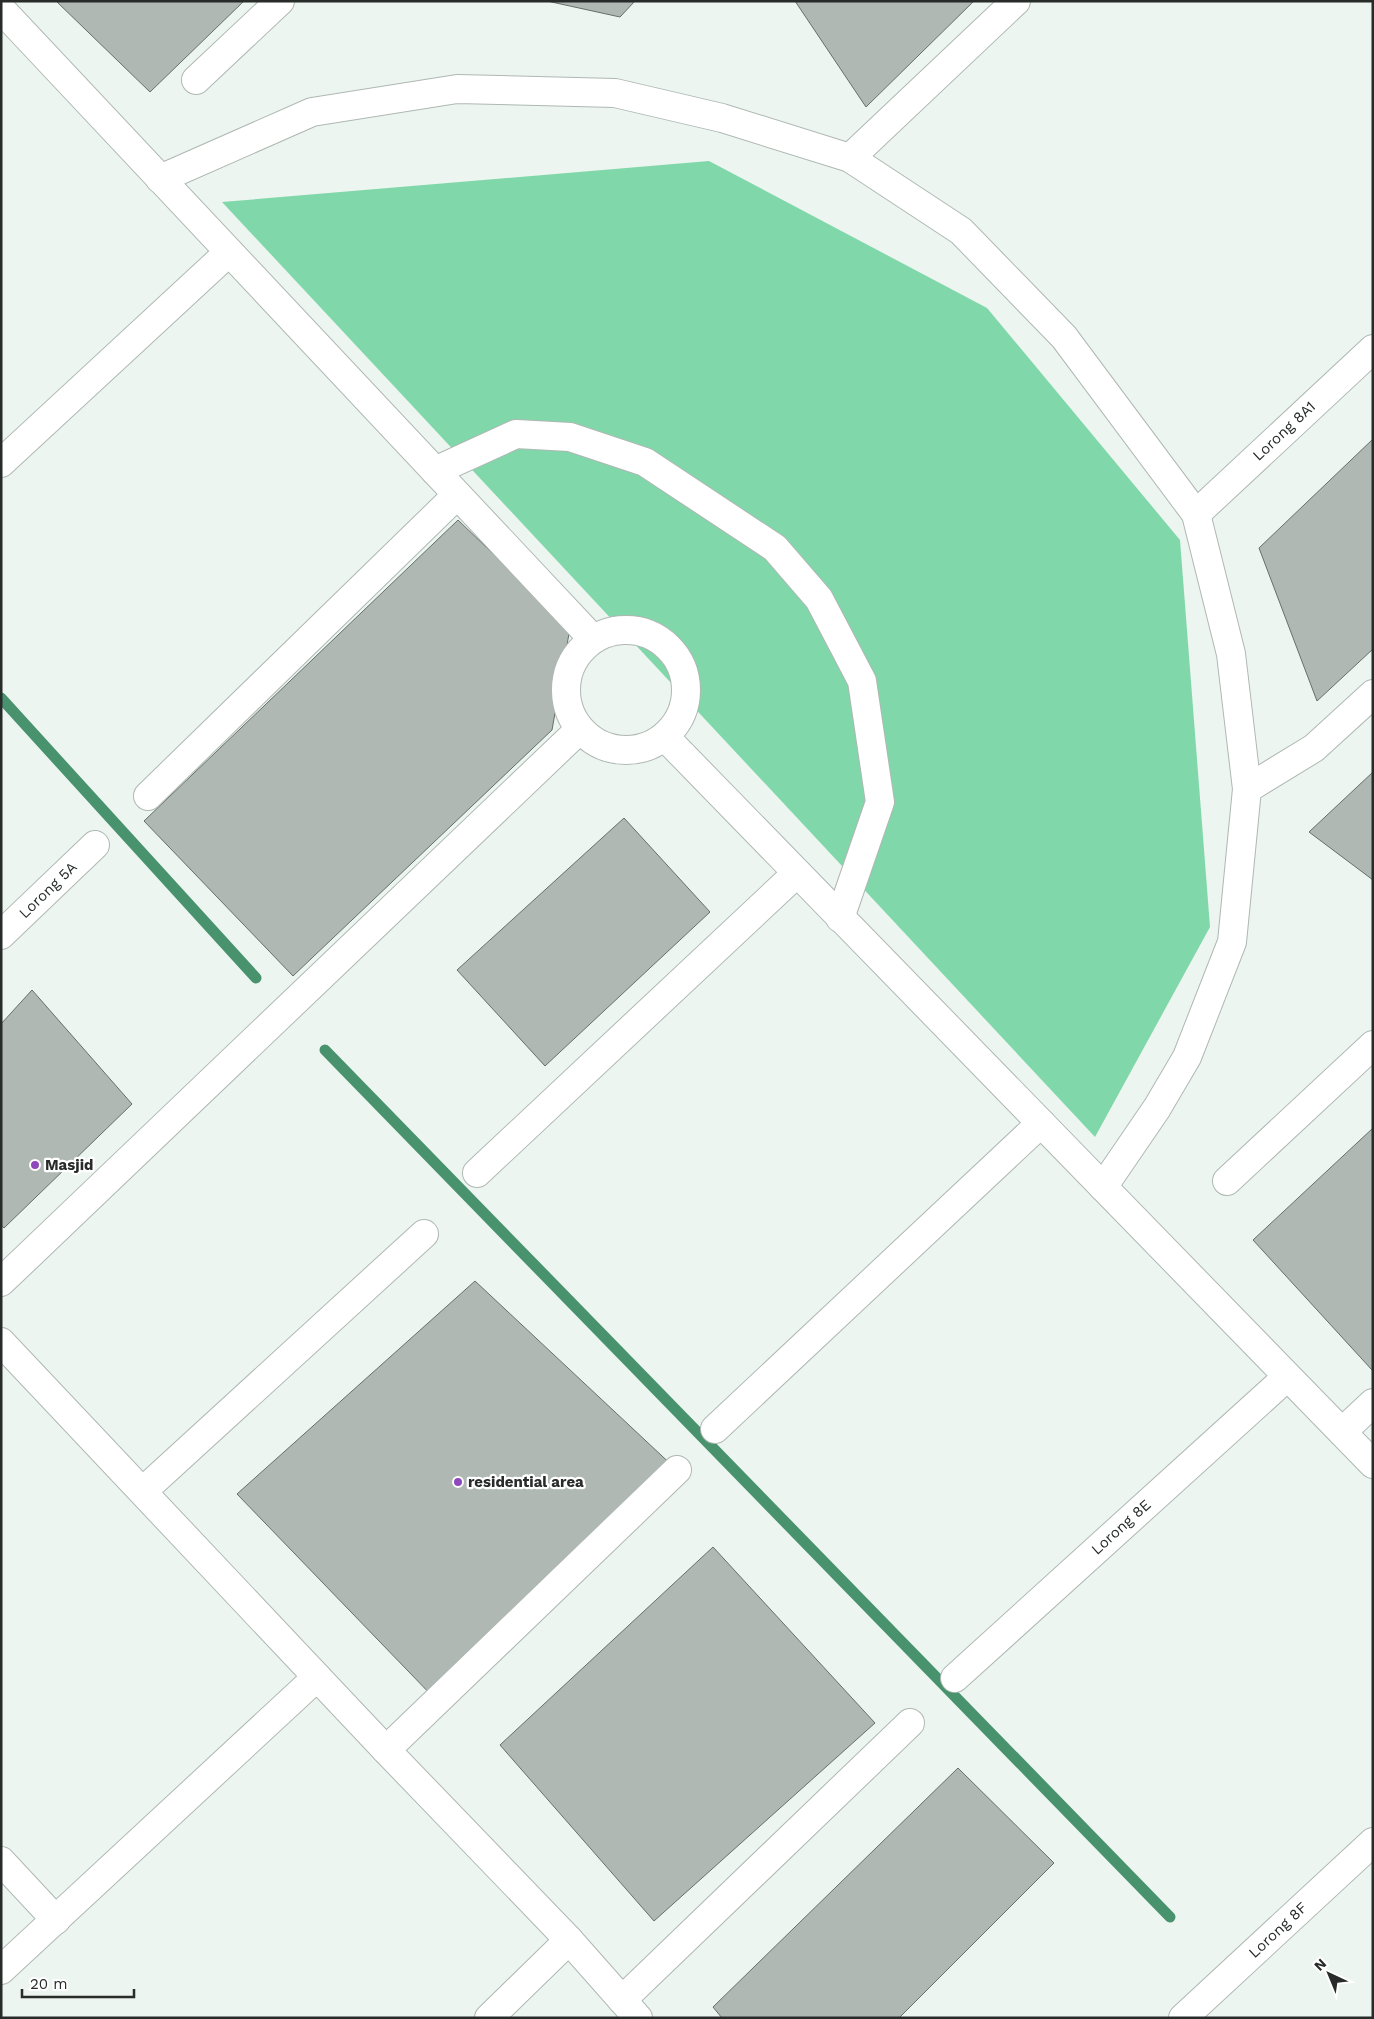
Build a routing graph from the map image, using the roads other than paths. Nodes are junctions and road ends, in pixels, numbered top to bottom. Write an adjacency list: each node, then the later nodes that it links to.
1 (280, 1): 4 (street)
2 (1016, 1): 5 (street)
3 (1, 10): 6 (street)
4 (196, 80)
5 (850, 158): 6 (street); 12 (street)
6 (160, 179): 7 (street)
7 (229, 252): 9 (street); 10 (street)
8 (1373, 348): 12 (street, Lorong 8A1)
9 (1, 463)
10 (435, 470): 11 (street); 21 (street)
11 (458, 495): 13 (street); 18 (street)
12 (1196, 514): 17 (street)
13 (593, 639): 15 (street); 16 (street)
14 (1373, 694): 17 (street)
15 (579, 730): 16 (street); 29 (street)
16 (665, 737): 20 (street)
17 (1247, 789): 27 (street)
18 (148, 796)
19 (95, 845): 22 (street, Lorong 5A)
20 (797, 873): 21 (street); 25 (street)
21 (840, 918): 24 (street)
22 (1, 935)
23 (1373, 1045): 26 (street)
24 (1041, 1123): 27 (street); 33 (street)
25 (477, 1173)
26 (1227, 1181)
27 (1103, 1187): 31 (street)
28 (424, 1234): 37 (street)
29 (1, 1282)
30 (1, 1342): 37 (street)
31 (1287, 1376): 34 (street); 39 (street, Lorong 8E)
32 (1373, 1403): 34 (street)
33 (715, 1429)
34 (1342, 1432): 35 (street)
35 (1373, 1464)
36 (677, 1470): 41 (street)
37 (143, 1491): 38 (street)
38 (317, 1677): 41 (street); 44 (street)
39 (955, 1678)
40 (910, 1723): 47 (street)
41 (386, 1750): 45 (street)
42 (1373, 1842): 49 (street, Lorong 8F)
43 (1, 1861): 44 (street)
44 (56, 1920): 46 (street)
45 (569, 1940): 47 (street); 48 (street)
46 (1, 1970)
47 (630, 2009)
48 (489, 2018)
49 (1183, 2018)

